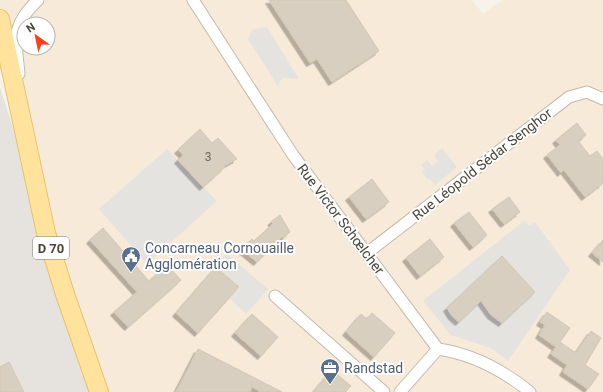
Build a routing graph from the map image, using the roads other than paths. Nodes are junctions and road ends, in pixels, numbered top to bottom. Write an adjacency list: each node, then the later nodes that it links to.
1 (38, 0): 5 (street)
2 (193, 0): 6 (street, Rue Victor Schœlcher)
3 (0, 19): 5 (main road, D 70)
4 (603, 99): 6 (street, Rue Léopold Sédar Senghor)
5 (18, 101): 9 (main road, D 70)
6 (367, 253): 8 (street, Rue Victor Schœlcher)
7 (275, 296): 10 (street)
8 (438, 349): 11 (street); 12 (street)
9 (99, 392)
10 (384, 392)
11 (400, 392)
12 (530, 392)

